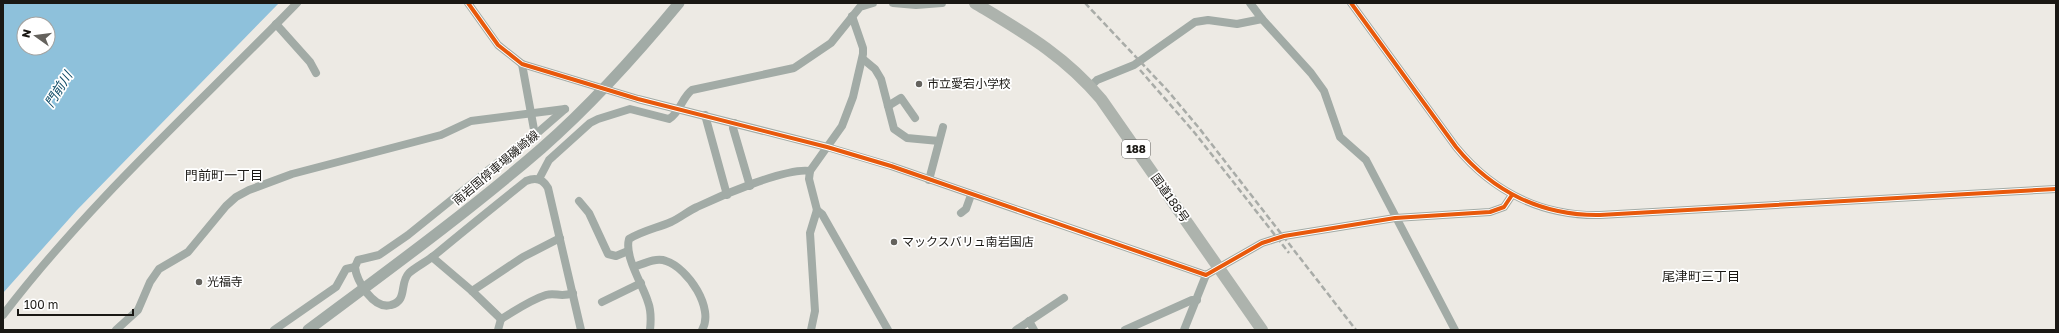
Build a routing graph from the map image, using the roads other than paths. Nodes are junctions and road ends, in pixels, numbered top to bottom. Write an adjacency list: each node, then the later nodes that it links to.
1 (297, 3): 12 (street)
2 (468, 3): 14 (street)
3 (680, 3): 17 (main road, 南岩国停車場磯崎線)
4 (873, 3): 10 (street)
5 (894, 3): 6 (street)
6 (942, 3)
7 (974, 3): 16 (highway, 国道188号 / 188)
8 (1250, 3): 11 (street)
9 (1351, 3): 35 (street)
10 (852, 16): 13 (street); 19 (street)
11 (1262, 19): 16 (street); 39 (street)
12 (276, 24): 15 (street); 54 (street)
13 (863, 59): 18 (street); 27 (street)
14 (522, 64): 17 (street); 20 (street)
15 (316, 73)
16 (1091, 86): 45 (highway, 国道188号 / 188)
17 (603, 88): 19 (street); 48 (main road, 南岩国停車場磯崎線)
18 (888, 106): 22 (street); 26 (street)
19 (677, 108): 21 (street); 29 (street)
20 (532, 112): 25 (street); 25 (street); 57 (street)
21 (705, 115): 23 (street); 33 (street)
22 (915, 118)
23 (734, 123): 27 (street); 31 (street)
24 (943, 128): 26 (street)
25 (535, 135): 43 (street)
26 (939, 141): 30 (street)
27 (827, 147): 28 (street); 30 (street)
28 (810, 171): 31 (street); 37 (street)
29 (539, 179): 40 (street); 42 (street)
30 (929, 180): 34 (street)
31 (750, 186): 33 (street)
32 (2056, 189): 35 (street)
33 (727, 195): 41 (street)
34 (971, 195): 38 (street); 46 (street)
35 (1512, 195): 39 (street)
36 (579, 201): 41 (street)
37 (817, 210): 64 (street); 65 (street)
38 (961, 213)
39 (1395, 218): 45 (street); 71 (street)
40 (560, 238): 49 (street); 50 (street)
41 (628, 251): 44 (street)
42 (432, 257): 48 (street); 49 (street)
43 (355, 267): 48 (street); 58 (street)
44 (634, 267): 47 (street); 63 (street)
45 (1219, 268): 46 (street); 70 (highway, 国道188号 / 188)
46 (1206, 275): 52 (street)
47 (641, 283): 53 (street); 62 (street)
48 (365, 288): 59 (main road, 南岩国停車場磯崎線)
49 (472, 291): 55 (street)
50 (573, 293): 55 (street); 61 (street)
51 (1064, 298): 56 (street)
52 (1197, 300): 68 (street); 69 (street)
53 (602, 302)
54 (3, 314)
55 (501, 319): 60 (street)
56 (1029, 321): 66 (street); 67 (street)
57 (116, 330)
58 (274, 330)
59 (308, 330)
60 (498, 330)
61 (581, 330)
62 (650, 330)
63 (702, 330)
64 (811, 330)
65 (888, 330)
66 (1016, 330)
67 (1034, 330)
68 (1125, 330)
69 (1184, 330)
70 (1262, 330)
71 (1455, 330)

